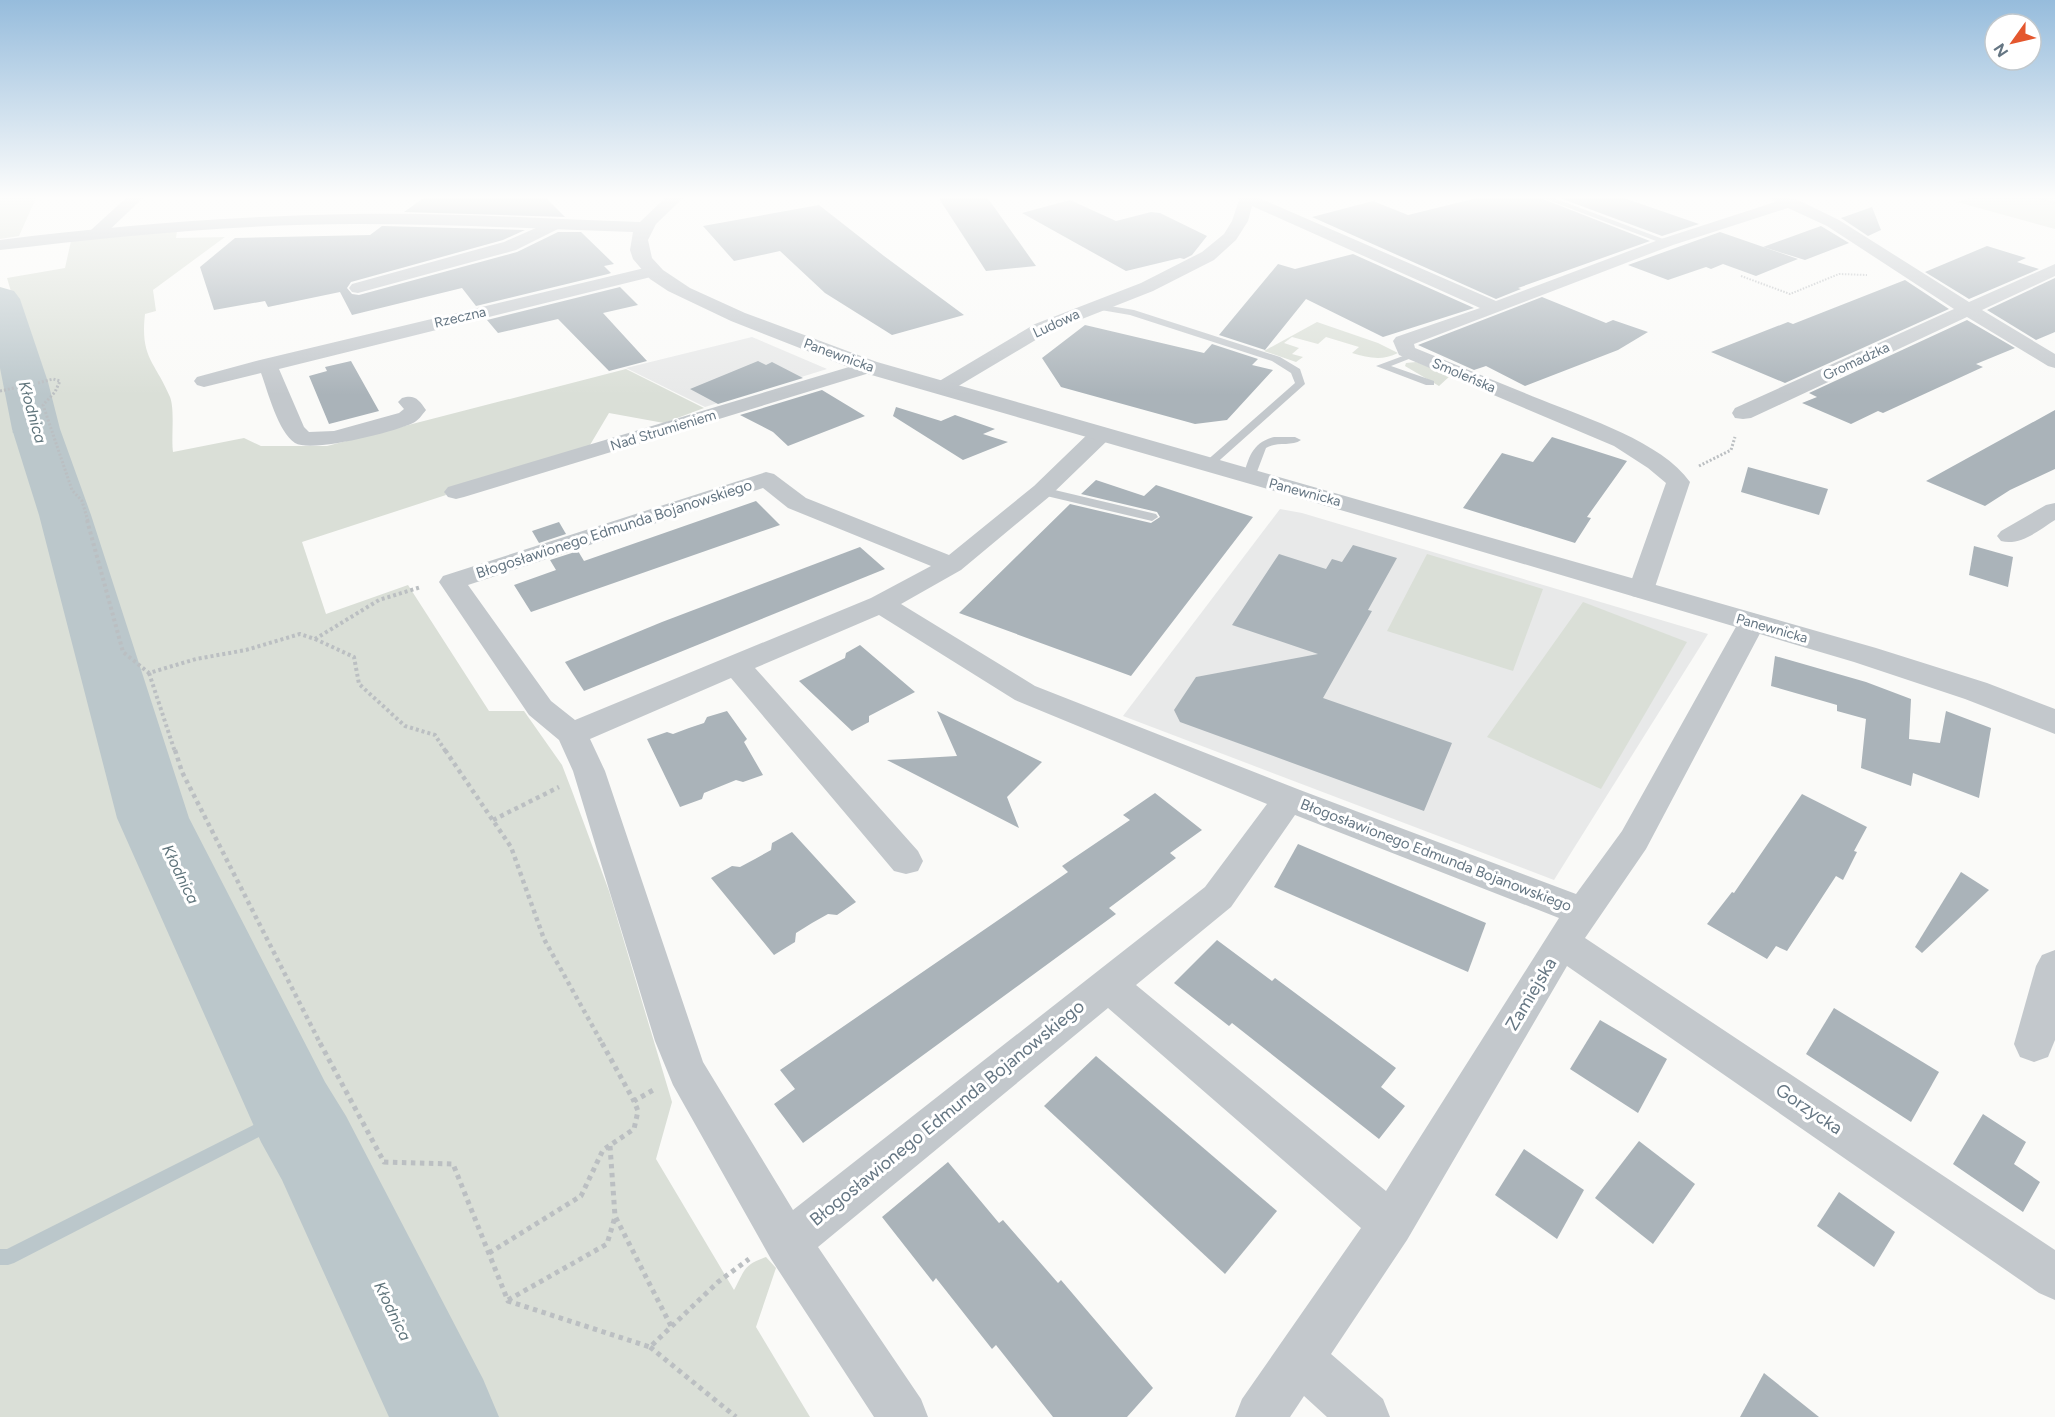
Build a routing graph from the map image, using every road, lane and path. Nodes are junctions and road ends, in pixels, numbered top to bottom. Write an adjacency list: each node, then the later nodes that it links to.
1 (448, 263): 11 (street)
2 (603, 263): 17 (street, Rzeczna)
3 (645, 263): 18 (street, Panewnicka)
4 (1194, 263): 12 (street, Ludowa)
5 (1396, 263): 13 (street)
6 (1612, 263): 13 (street, Smoleńska)
7 (1893, 263): 9 (street)
8 (2055, 269): 14 (street, Gromadzka)
9 (1906, 272): 10 (path); 14 (street)
10 (1741, 276)
11 (358, 288)
12 (1092, 306): 22 (street, Ludowa); 27 (lane)
13 (1496, 308): 15 (street, Smoleńska)
14 (1968, 309): 16 (street); 26 (street, Gromadzka)
15 (1414, 355): 21 (lane); 31 (street, Smoleńska)
16 (2055, 362)
17 (267, 364): 19 (street, Rzeczna); 25 (street)
18 (869, 367): 22 (street, Panewnicka); 33 (street, Nad Strumieniem)
19 (204, 381)
20 (38, 383): 44 (path)
21 (1430, 383)
22 (943, 387): 28 (street, Panewnicka)
23 (14, 388): 24 (path)
24 (0, 391)
25 (409, 402)
26 (1743, 413): 31 (path)
27 (1253, 426): 29 (lane); 30 (lane)
28 (1101, 434): 29 (street, Panewnicka); 32 (street)
29 (1208, 465): 30 (street, Panewnicka)
30 (1249, 477): 39 (street, Panewnicka)
31 (1678, 482): 39 (street)
32 (1042, 491): 35 (lane); 37 (street)
33 (456, 492)
34 (2055, 510): 36 (street)
35 (1152, 517)
36 (2010, 536)
37 (952, 565): 38 (street, Błogosławionego Edmunda Bojanowskiego); 40 (street)
38 (452, 582): 42 (path); 46 (street)
39 (1641, 590): 41 (street, Panewnicka)
40 (881, 604): 43 (street); 48 (street, Błogosławionego Edmunda Bojanowskiego)
41 (1752, 622): 45 (street, Panewnicka); 51 (street, Zamiejska)
42 (315, 639): 44 (path); 49 (path)
43 (736, 665): 46 (street); 50 (street)
44 (149, 673): 61 (path)
45 (2055, 722)
46 (572, 734): 47 (street)
47 (589, 771): 49 (path); 55 (street)
48 (1288, 799): 51 (street, Błogosławionego Edmunda Bojanowskiego); 53 (street, Błogosławionego Edmunda Bojanowskiego)
49 (493, 820): 56 (path)
50 (906, 861)
51 (1573, 927): 59 (street, Zamiejska); 62 (street, Gorzycka)
52 (2055, 966): 54 (street)
53 (1107, 984): 59 (street); 60 (street, Błogosławionego Edmunda Bojanowskiego)
54 (2034, 1044)
55 (687, 1072): 56 (path); 60 (street)
56 (634, 1101): 57 (path)
57 (610, 1146): 58 (path); 61 (path)
58 (615, 1216): 63 (path); 64 (path)
59 (1391, 1224): 66 (street, Zamiejska)
60 (785, 1239): 64 (path); 68 (street)
61 (489, 1253): 63 (path)
62 (2055, 1276)
63 (508, 1301): 65 (path)
64 (671, 1326): 65 (path)
65 (650, 1347): 67 (path)
66 (1301, 1360): 69 (street, Zamiejska); 70 (street)
67 (736, 1417)
68 (903, 1417)
69 (1260, 1417)
70 (1365, 1417)

